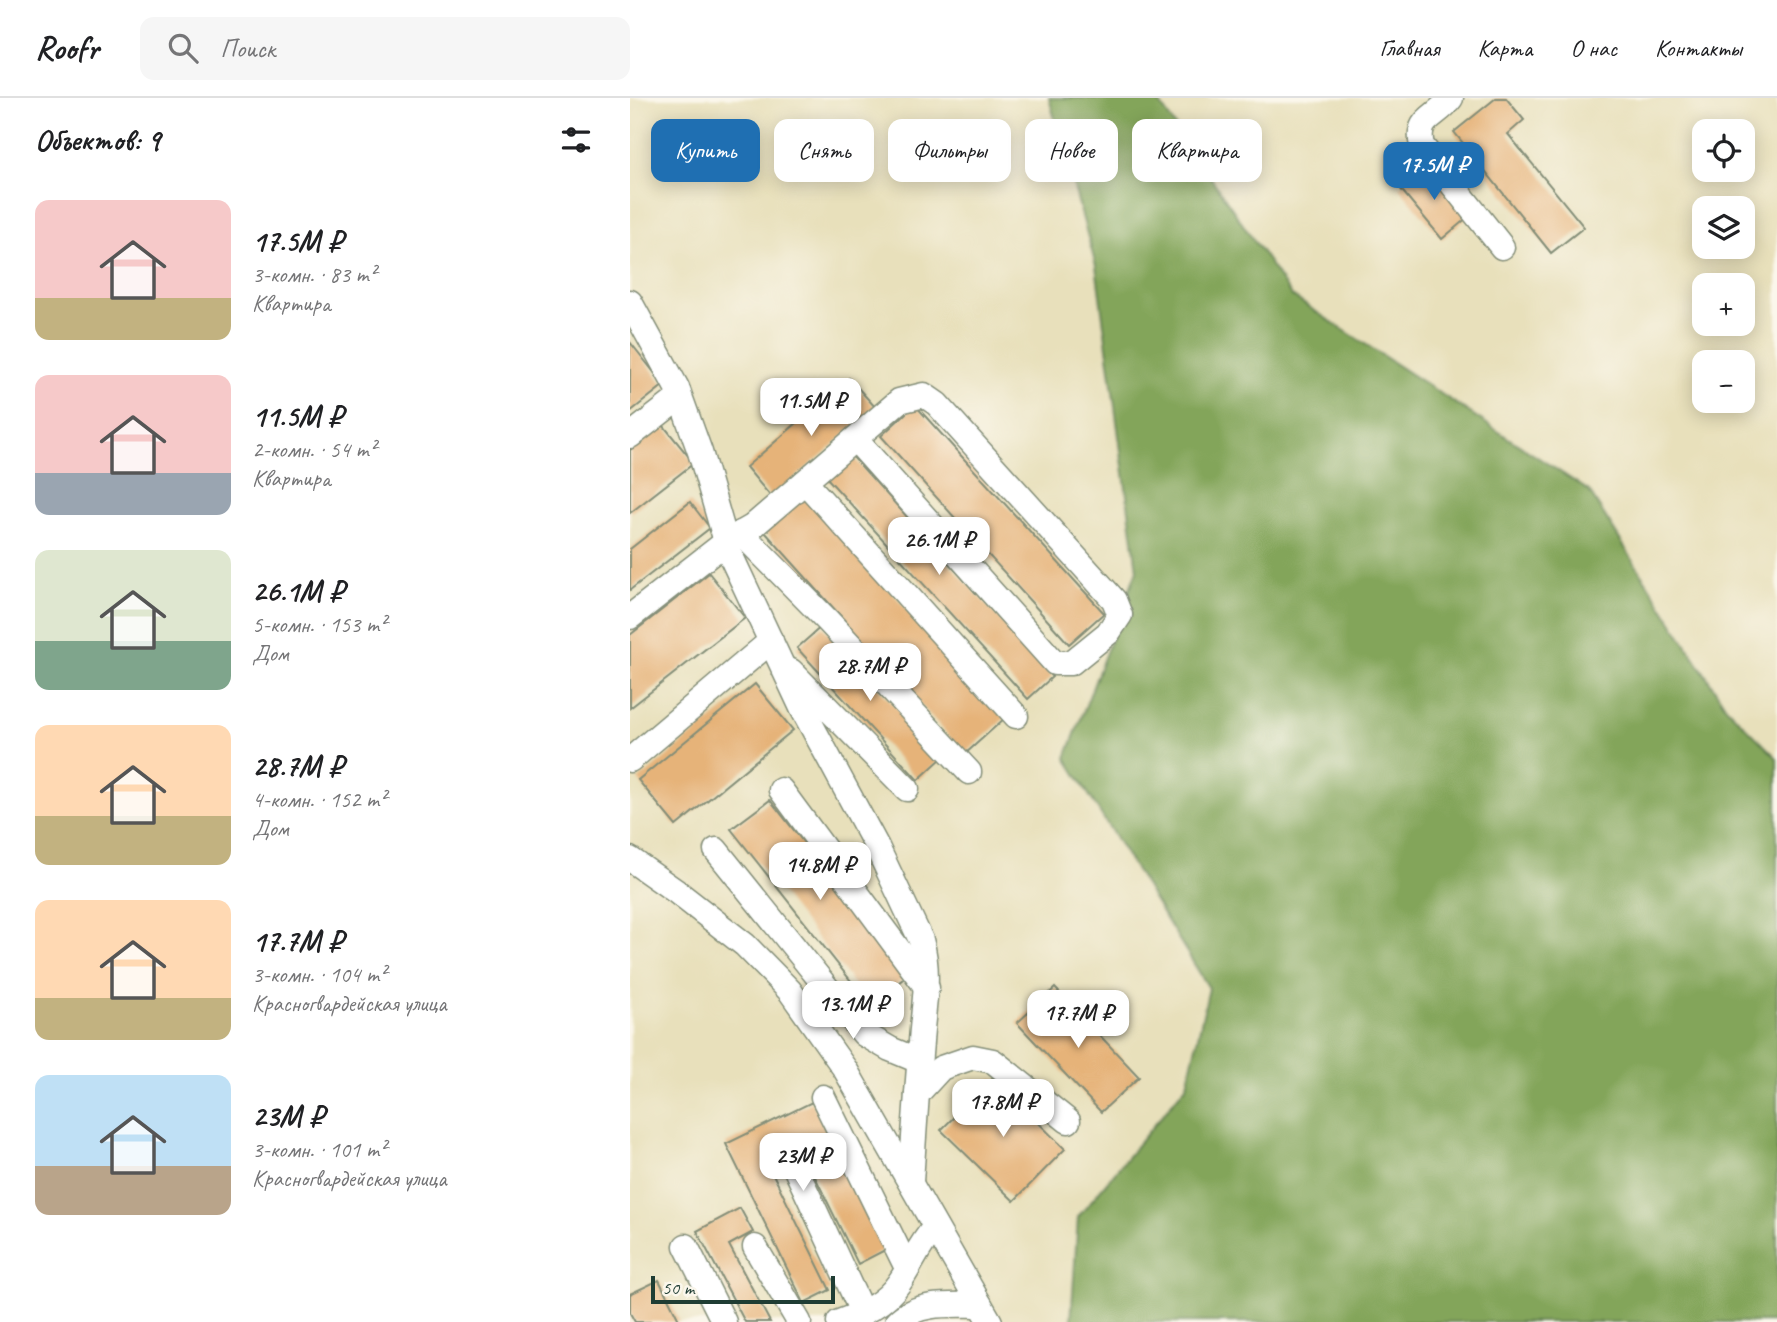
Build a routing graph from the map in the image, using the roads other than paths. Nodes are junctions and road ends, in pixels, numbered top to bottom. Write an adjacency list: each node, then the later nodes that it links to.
1 (1451, 98): 2 (street)
2 (1502, 247)
3 (631, 311): 4 (street)
4 (680, 398): 5 (street); 8 (street)
5 (630, 436)
6 (855, 439): 6 (street); 7 (street)
7 (805, 482): 8 (street); 12 (street)
8 (734, 538): 9 (street); 10 (street); 14 (street)
9 (630, 617)
10 (771, 641): 11 (street); 13 (street)
11 (783, 664): 15 (street); 19 (street)
12 (1016, 716)
13 (630, 760)
14 (969, 772)
15 (907, 789)
16 (781, 790): 19 (street)
17 (716, 850): 20 (street)
18 (630, 859): 25 (street)
19 (927, 988): 20 (street)
20 (919, 1061): 21 (street)
21 (917, 1094): 23 (street); 25 (street)
22 (823, 1097): 29 (street)
23 (1068, 1121)
24 (793, 1163): 31 (street)
25 (911, 1182): 26 (street)
26 (935, 1227): 29 (street); 30 (street)
27 (686, 1246): 32 (street)
28 (755, 1247): 33 (street)
29 (907, 1268): 31 (street)
30 (985, 1313): 35 (street)
31 (863, 1314): 34 (street)
32 (724, 1322)
33 (799, 1322)
34 (839, 1322)
35 (897, 1322)

